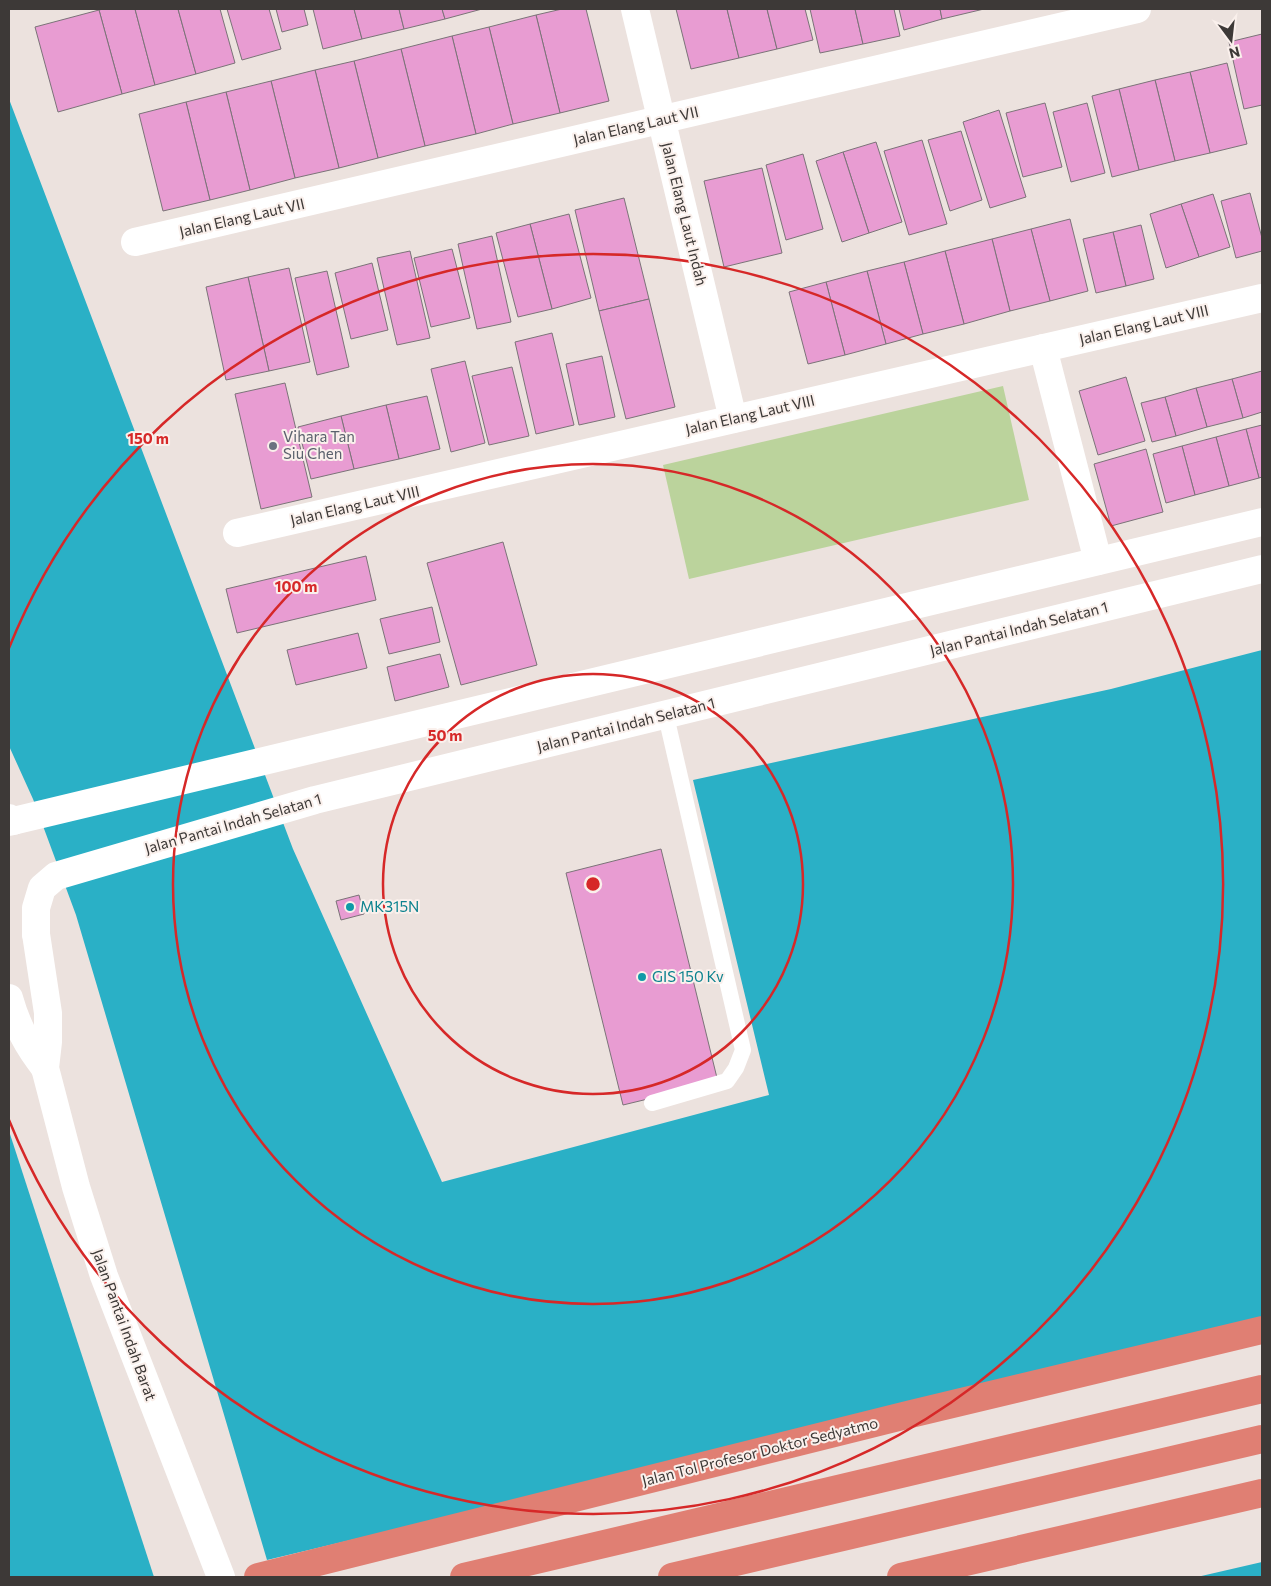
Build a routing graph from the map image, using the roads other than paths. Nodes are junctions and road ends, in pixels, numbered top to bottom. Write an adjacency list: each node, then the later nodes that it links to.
1 (635, 9): 3 (street, Jalan Elang Laut Indah)
2 (1137, 9): 3 (street, Jalan Elang Laut VII)
3 (661, 120): 4 (street, Jalan Elang Laut VII); 7 (street, Jalan Elang Laut Indah)
4 (135, 242)
5 (1262, 298): 6 (street, Jalan Elang Laut VIII)
6 (1043, 348): 7 (street, Jalan Elang Laut VIII); 10 (street)
7 (733, 419): 9 (street, Jalan Elang Laut VIII)
8 (1262, 522): 10 (street)
9 (237, 533)
10 (1098, 561): 13 (street)
11 (1262, 569): 12 (street, Jalan Pantai Indah Selatan 1)
12 (666, 716): 14 (street, Jalan Pantai Indah Selatan 1); 17 (lane)
13 (16, 819)
14 (36, 934): 16 (street, Jalan Pantai Indah Barat)
15 (9, 998): 16 (street, Jalan Pantai Indah Barat)
16 (45, 1068): 23 (street, Jalan Pantai Indah Barat)
17 (652, 1103)
18 (1262, 1330): 22 (highway, Jalan Tol Profesor Doktor Sedyatmo)
19 (1262, 1389): 24 (highway)
20 (1262, 1438): 25 (highway)
21 (1262, 1493): 26 (highway)
22 (263, 1576)
23 (221, 1577)
24 (464, 1577)
25 (672, 1577)
26 (901, 1577)

